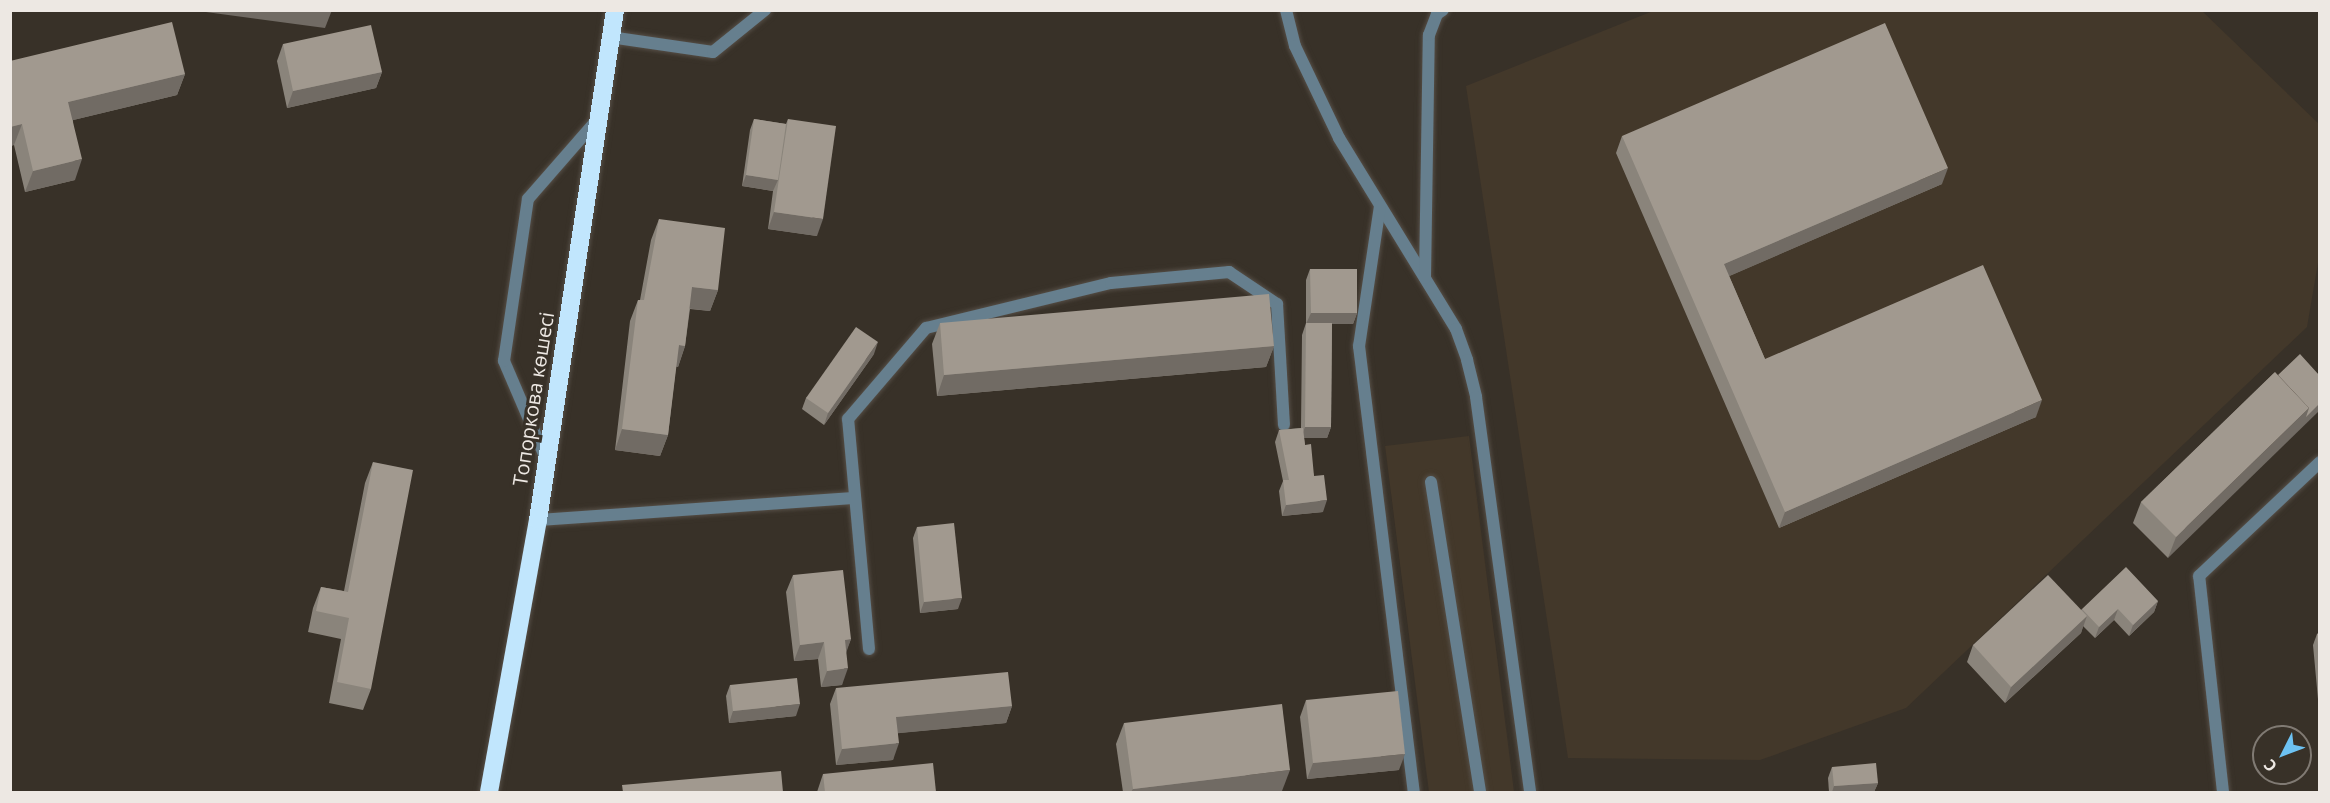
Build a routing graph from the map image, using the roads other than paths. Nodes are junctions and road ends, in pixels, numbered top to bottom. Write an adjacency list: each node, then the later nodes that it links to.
1 (615, 10): 5 (highway, Топоркова көшесі)
2 (765, 10): 5 (lane)
3 (1286, 10): 7 (lane)
4 (1443, 10): 8 (lane)
5 (610, 37): 6 (highway, Топоркова көшесі)
6 (598, 120): 10 (highway, Топоркова көшесі); 10 (lane)
7 (1380, 206): 8 (lane); 17 (lane)
8 (1425, 279): 19 (lane)
9 (1284, 425): 13 (lane)
10 (547, 460): 14 (highway, Топоркова көшесі)
11 (2319, 462): 20 (lane)
12 (1431, 482): 18 (lane)
13 (854, 498): 14 (lane); 15 (lane)
14 (538, 520): 16 (highway, Топоркова көшесі)
15 (868, 650)
16 (489, 792)
17 (1414, 792)
18 (1480, 792)
19 (1530, 792)
20 (2223, 792)

